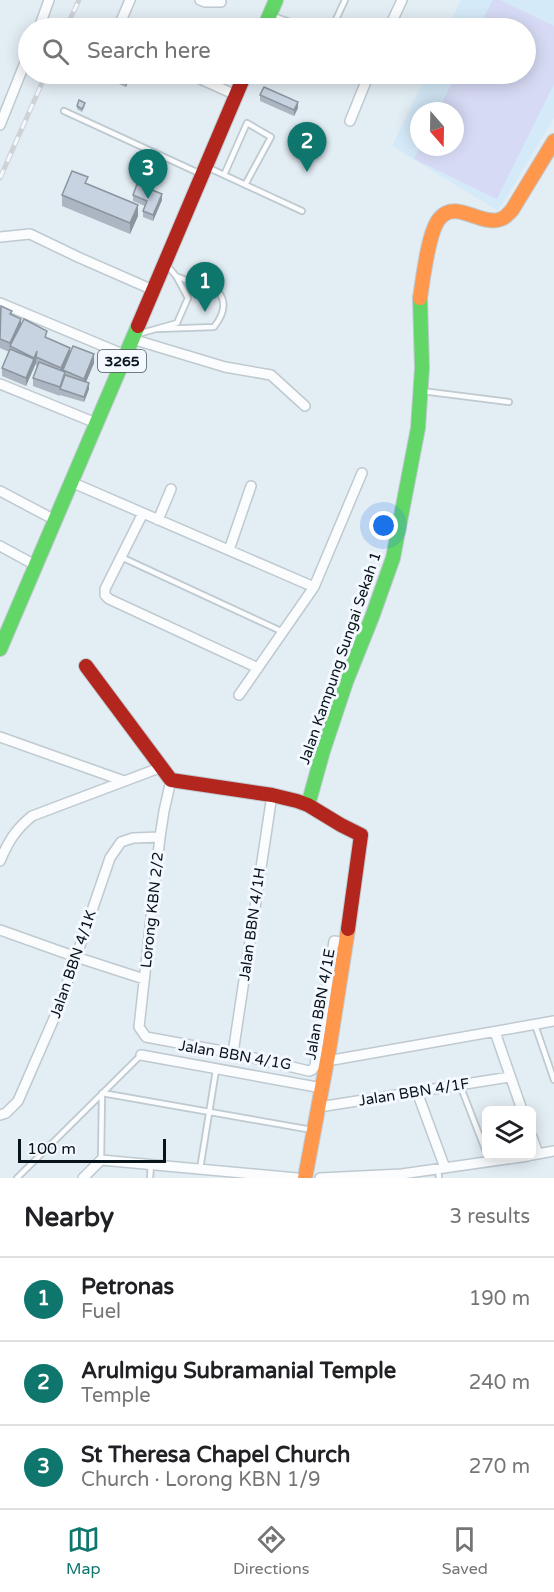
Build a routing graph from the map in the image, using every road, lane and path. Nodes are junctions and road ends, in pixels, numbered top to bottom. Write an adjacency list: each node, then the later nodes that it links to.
1 (49, 0): 8 (street)
2 (130, 0): 9 (street)
3 (200, 0): 7 (street)
4 (276, 0): 10 (street)
5 (345, 0): 11 (lane)
6 (402, 0): 12 (street)
7 (221, 2)
8 (43, 18)
9 (122, 18)
10 (268, 18)
11 (337, 18)
12 (394, 18)
13 (18, 80): 20 (street)
14 (211, 84): 17 (street)
15 (241, 84): 17 (street, 3265)
16 (365, 84): 19 (street)
17 (236, 95): 22 (street, 3265)
18 (64, 111): 22 (lane)
19 (350, 121)
20 (0, 125)
21 (554, 141): 35 (street, Jalan Kampung Sungai Sekah 1)
22 (203, 171): 23 (lane); 27 (street, 3265)
23 (224, 175): 24 (lane); 24 (lane)
24 (245, 185): 25 (lane)
25 (302, 211)
26 (0, 237): 29 (street)
27 (164, 262): 28 (lane); 29 (street, 3265)
28 (176, 276): 31 (lane); 31 (lane)
29 (153, 290): 32 (street, 3265)
30 (0, 303): 33 (street)
31 (157, 328): 32 (lane)
32 (133, 337): 33 (street, 3265); 37 (street)
33 (125, 355): 38 (street, 3265)
34 (0, 384): 38 (street)
35 (421, 391): 36 (lane); 63 (street, Jalan Kampung Sungai Sekah 1)
36 (509, 402)
37 (305, 406)
38 (96, 423): 40 (street, 3265)
39 (362, 473): 51 (street)
40 (71, 482): 44 (street); 45 (street, 3265)
41 (251, 486): 48 (street)
42 (171, 489): 46 (street)
43 (0, 491): 45 (street)
44 (143, 513): 46 (street); 49 (street)
45 (55, 520): 50 (street, 3265)
46 (158, 520): 48 (street)
47 (0, 546): 50 (street)
48 (229, 550): 51 (street)
49 (121, 557): 52 (lane); 56 (street)
50 (36, 565): 53 (street, 3265)
51 (314, 587): 52 (street)
52 (283, 632): 56 (street)
53 (3, 633): 54 (street, 3265)
54 (0, 649)
55 (86, 666): 59 (street)
56 (258, 668): 57 (street)
57 (238, 695)
58 (0, 737): 61 (street)
59 (162, 767): 60 (street); 61 (street)
60 (171, 780): 62 (street); 64 (street, Lorong KBN 2/2)
61 (123, 781): 65 (street)
62 (272, 795): 63 (street); 73 (street, Jalan BBN 4/1H)
63 (308, 805): 67 (street, Jalan BBN 4/1E)
64 (160, 837): 68 (street, Jalan BBN 4/1K); 69 (street, Lorong KBN 2/2)
65 (0, 861)
66 (0, 930): 68 (street)
67 (347, 943): 73 (street); 75 (street, Jalan BBN 4/1E)
68 (76, 957): 69 (street); 86 (street, Jalan BBN 4/1K)
69 (144, 979): 73 (street, Lorong KBN 2/2)
70 (554, 1021): 71 (street)
71 (535, 1025): 72 (street); 78 (lane)
72 (495, 1032): 75 (street); 77 (street)
73 (233, 1053)
74 (141, 1055): 76 (street, Jalan BBN 4/1G); 82 (lane)
75 (327, 1061): 80 (street, Jalan BBN 4/1E)
76 (216, 1070): 80 (street, Jalan BBN 4/1G); 85 (lane)
77 (510, 1077): 79 (street, Jalan BBN 4/1F); 83 (street)
78 (554, 1080)
79 (460, 1085): 81 (street, Jalan BBN 4/1F); 88 (lane)
80 (322, 1088): 84 (street, Jalan BBN 4/1E)
81 (417, 1092): 84 (street, Jalan BBN 4/1F); 95 (street)
82 (102, 1093): 85 (lane); 92 (lane); 96 (lane)
83 (521, 1106)
84 (319, 1107): 87 (street, Jalan BBN 4/1E)
85 (209, 1112): 87 (lane); 94 (lane)
86 (0, 1116)
87 (315, 1130): 100 (street, Jalan BBN 4/1E)
88 (482, 1141)
89 (554, 1151): 90 (street)
90 (536, 1154)
91 (482, 1158): 95 (street)
92 (101, 1160): 93 (street); 97 (street)
93 (152, 1164): 94 (street); 98 (lane)
94 (200, 1169): 99 (street)
95 (441, 1171): 101 (street)
96 (16, 1178)
97 (83, 1178)
98 (150, 1178)
99 (297, 1178)
100 (305, 1178)
101 (320, 1178)

